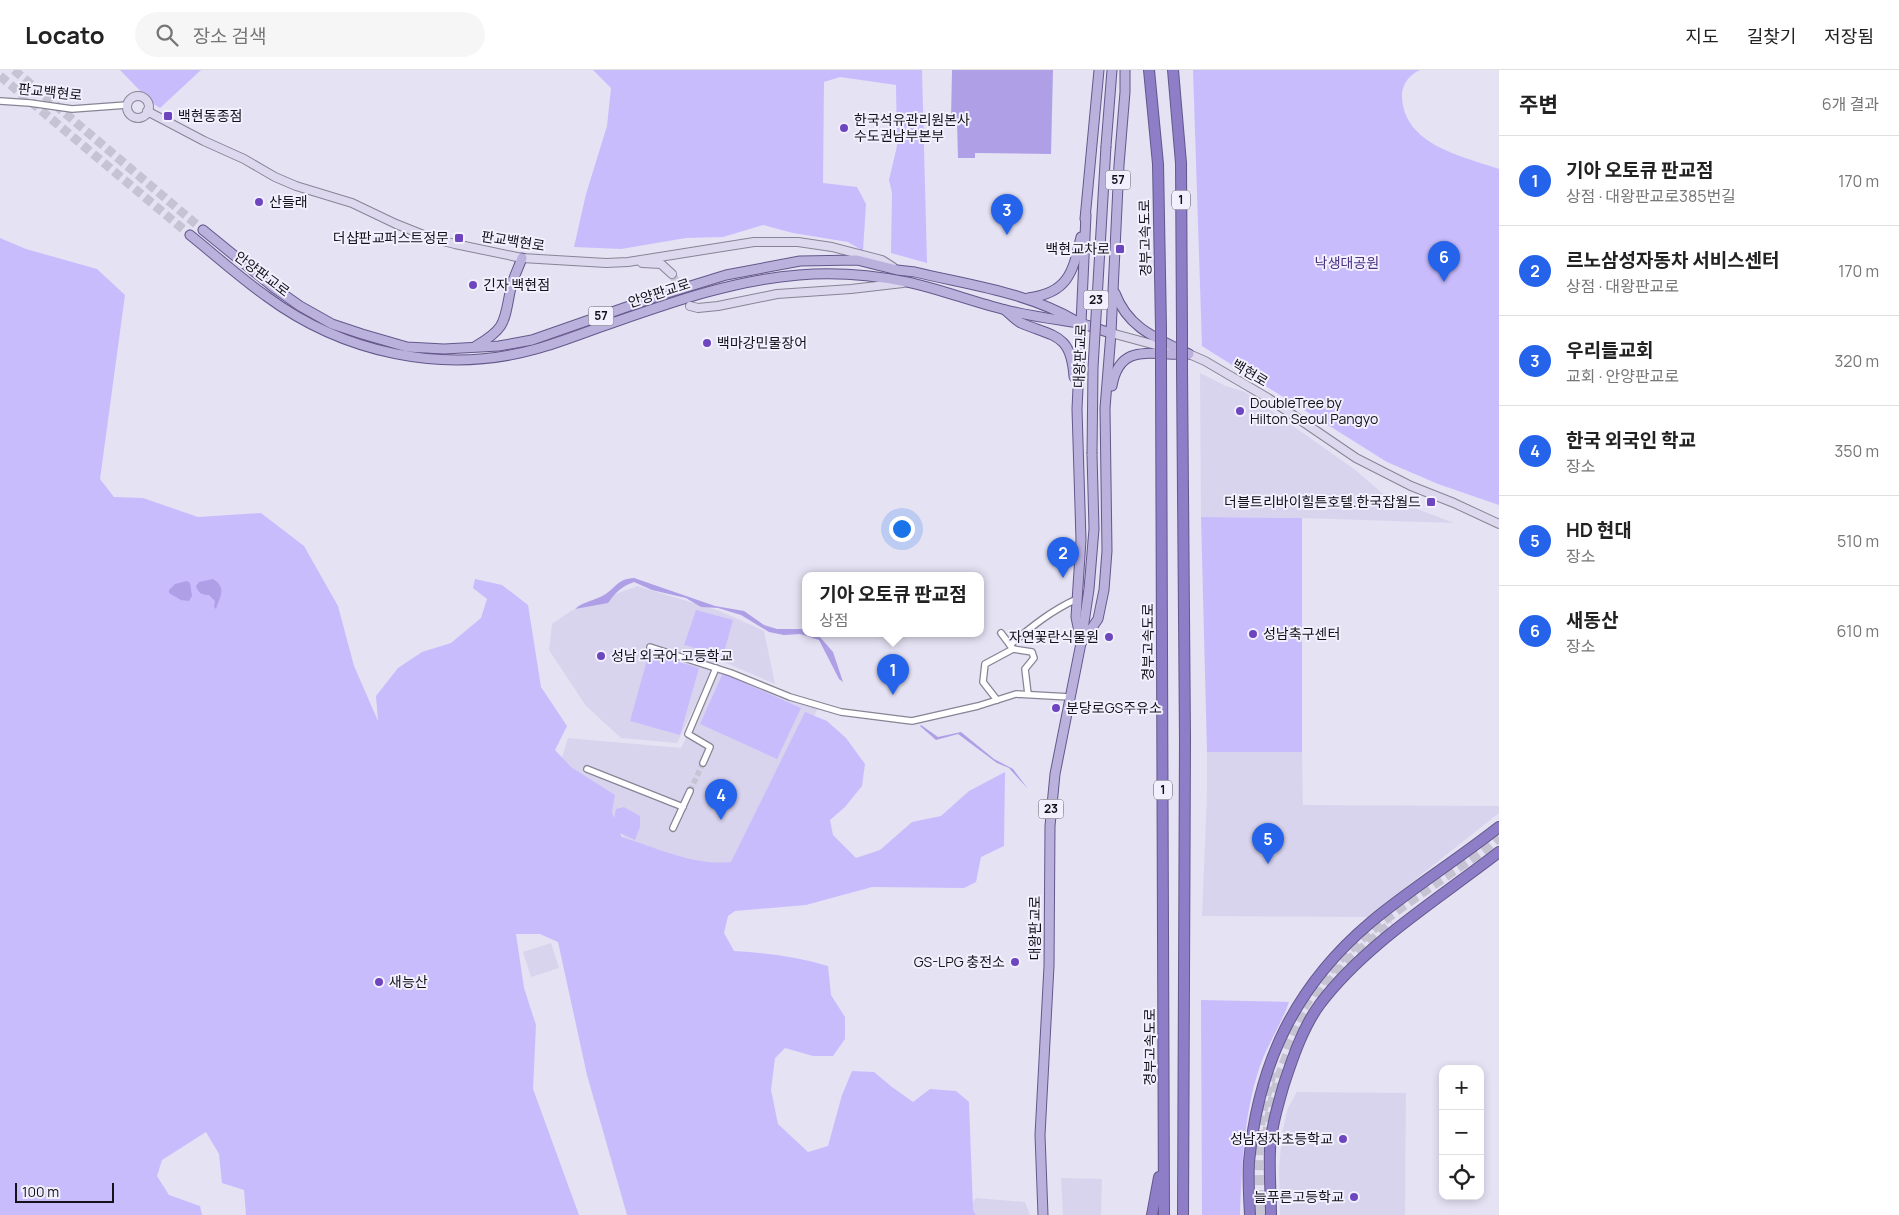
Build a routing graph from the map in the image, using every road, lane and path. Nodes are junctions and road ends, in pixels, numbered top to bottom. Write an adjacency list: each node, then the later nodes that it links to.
1 (1099, 70): 9 (main road, 57)
2 (1112, 70): 30 (main road, 대왕판교로 / 23, bridge)
3 (1125, 70): 17 (main road, 57)
4 (1149, 70): 44 (highway, 경부고속도로 / 1, bridge)
5 (1173, 70): 48 (highway, 1, bridge)
6 (0, 100): 7 (street, 판교백현로)
7 (127, 105): 8 (street); 8 (street)
8 (148, 111): 13 (street, 판교백현로)
9 (1086, 215): 18 (main road, 57); 21 (main road, 대왕판교로)
10 (203, 230): 23 (main road, 안양판교로 / 57)
11 (190, 235): 16 (main road, 안양판교로 / 57)
12 (677, 253): 14 (street, 판교백현로); 14 (street); 15 (street, 판교백현로)
13 (522, 258): 14 (street, 판교백현로); 23 (main road)
14 (628, 262)
15 (897, 270): 18 (main road, 안양판교로 / 57); 23 (main road, 안양판교로 / 57)
16 (908, 282): 19 (street); 20 (main road, 안양판교로 / 57)
17 (1113, 290): 22 (main road, 대왕판교로 / 57); 24 (main road)
18 (1025, 298): 21 (main road, 안양판교로 / 57)
19 (690, 306)
20 (1005, 310): 21 (main road, 안양판교로 / 57); 26 (main road)
21 (1080, 324): 22 (main road, 안양판교로 / 57); 26 (main road, 대왕판교로 / 23)
22 (1111, 333): 24 (street, 백현로); 25 (main road, 대왕판교로)
23 (470, 349)
24 (1189, 354): 25 (main road); 27 (street, 백현로)
25 (1105, 408): 30 (main road, 대왕판교로)
26 (1077, 409): 28 (main road, 대왕판교로)
27 (1499, 524)
28 (1077, 599): 30 (main road, 대왕판교로); 31 (street)
29 (1001, 633): 31 (street)
30 (1081, 643): 35 (main road, 대왕판교로 / 23)
31 (1011, 647): 34 (street); 36 (street)
32 (650, 648): 33 (street)
33 (716, 668): 36 (street); 37 (street)
34 (1028, 694): 35 (street); 36 (street)
35 (1070, 697): 45 (main road, 대왕판교로 / 23)
36 (997, 700)
37 (703, 762)
38 (587, 769): 40 (street)
39 (690, 791): 40 (street)
40 (683, 807): 42 (street)
41 (1499, 827): 49 (highway)
42 (673, 828)
43 (1499, 852): 50 (highway)
44 (1164, 1157): 46 (highway); 47 (highway, 경부고속도로 / 1)
45 (1043, 1215)
46 (1152, 1215)
47 (1164, 1215)
48 (1183, 1215)
49 (1250, 1215)
50 (1271, 1215)

